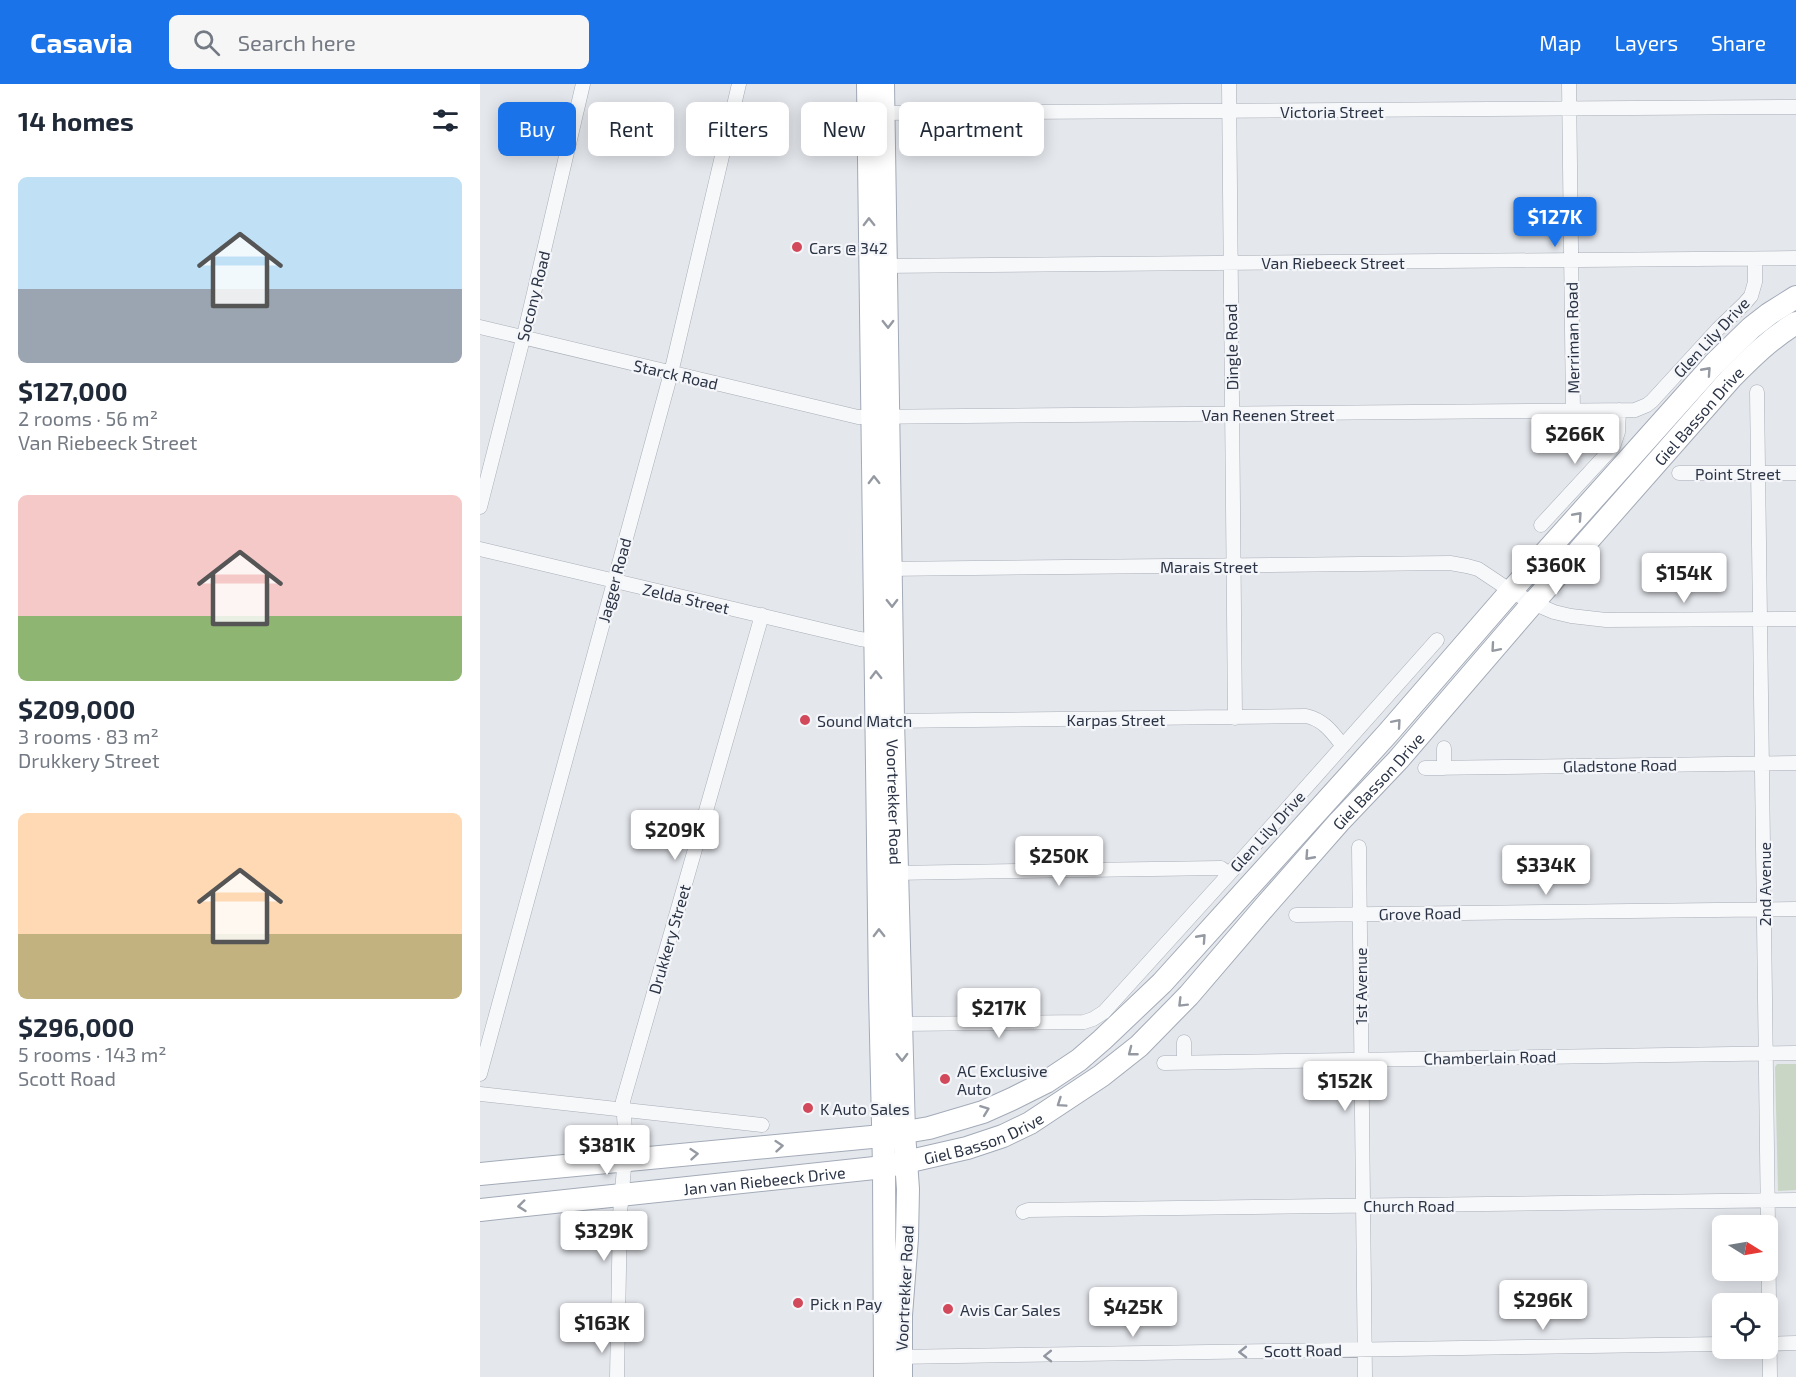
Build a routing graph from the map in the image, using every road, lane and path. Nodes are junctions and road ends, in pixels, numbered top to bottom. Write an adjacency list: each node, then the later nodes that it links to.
1 (583, 84): 22 (street, Socony Road)
2 (739, 84): 23 (street, Jagger Road)
3 (868, 84): 7 (main road, Voortrekker Road)
4 (883, 84): 8 (main road, Voortrekker Road)
5 (1229, 84): 11 (street, Dingle Road)
6 (1569, 84): 10 (street, Merriman Road)
7 (873, 102)
8 (879, 102)
9 (1796, 107): 10 (street, Victoria Street)
10 (1570, 109): 11 (street, Victoria Street); 16 (street, Merriman Road)
11 (1230, 111): 12 (street, Victoria Street); 17 (street, Dingle Road)
12 (887, 113)
13 (877, 156): 18 (main road, Voortrekker Road)
14 (1796, 258): 15 (street, Van Riebeeck Street)
15 (1755, 259): 16 (street, Van Riebeeck Street); 25 (street, Glen Lily Drive)
16 (1571, 260): 17 (street, Van Riebeeck Street); 27 (street, Merriman Road)
17 (1230, 262): 18 (street, Van Riebeeck Street); 28 (street, Dingle Road)
18 (878, 266): 29 (main road, Voortrekker Road)
19 (1796, 297): 39 (main road, Giel Basson Drive, one-way to 19)
20 (1796, 323): 40 (main road, Giel Basson Drive)
21 (480, 327): 22 (street, Starck Road)
22 (523, 338): 23 (street, Starck Road); 33 (street, Socony Road)
23 (671, 373): 29 (street, Starck Road); 38 (street, Jagger Road)
24 (1757, 392): 31 (street, 2nd Avenue)
25 (1647, 405): 26 (street, Van Reenen Street)
26 (1619, 410): 27 (street, Van Reenen Street); 34 (street)
27 (1573, 412): 28 (street, Van Reenen Street)
28 (1232, 414): 29 (street, Van Reenen Street); 36 (street, Dingle Road)
29 (881, 417): 37 (main road, Voortrekker Road)
30 (1679, 472): 31 (street, Point Street)
31 (1758, 473): 32 (street, Point Street); 42 (street, 2nd Avenue)
32 (1796, 473)
33 (480, 507)
34 (1541, 525)
35 (480, 549): 38 (street, Zelda Street)
36 (1233, 566): 37 (street, Marais Street); 39 (street, Marais Street); 46 (street, Dingle Road)
37 (883, 569): 45 (main road, Voortrekker Road)
38 (614, 581): 41 (street, Zelda Street); 68 (street, Jagger Road)
39 (1511, 591): 40 (street, Marais Street); 72 (main road, Giel Basson Drive, one-way to 39)
40 (1533, 603): 42 (street, Marais Street); 74 (main road, Giel Basson Drive, one-way to 74)
41 (762, 615): 45 (street, Zelda Street); 70 (street, Drukkery Street)
42 (1760, 619): 43 (street, Marais Street); 50 (street, 2nd Avenue)
43 (1796, 619)
44 (1437, 640): 48 (street, Glen Lily Drive)
45 (884, 642): 47 (main road, Voortrekker Road)
46 (1235, 718): 47 (street, Karpas Street); 48 (street, Karpas Street)
47 (885, 721): 55 (main road, Voortrekker Road)
48 (1343, 746): 56 (street, Glen Lily Drive)
49 (1444, 748): 53 (street)
50 (1763, 763): 51 (street, Gladstone Road); 53 (street, Gladstone Road); 57 (street, 2nd Avenue)
51 (1796, 763)
52 (1425, 768): 53 (street, Gladstone Road)
53 (1444, 768)
54 (1359, 847): 59 (street, 1st Avenue)
55 (888, 873): 56 (street); 61 (main road, Voortrekker Road); 72 (main road, Voortrekker Road, one-way to 55)
56 (1229, 874): 61 (street, Glen Lily Drive)
57 (1764, 909): 58 (street, Grove Road); 59 (street, Grove Road); 64 (street, 2nd Avenue)
58 (1796, 909)
59 (1359, 914): 60 (street, Grove Road); 65 (street, 1st Avenue)
60 (1296, 915)
61 (901, 1024): 72 (main road, Voortrekker Road, one-way to 72)
62 (1185, 1042): 66 (street)
63 (1796, 1053): 64 (street, Chamberlain Road)
64 (1765, 1054): 65 (street, Chamberlain Road); 79 (street, 2nd Avenue)
65 (1360, 1059): 66 (street, Chamberlain Road); 81 (street, 1st Avenue)
66 (1184, 1062): 67 (street, Chamberlain Road)
67 (1164, 1063)
68 (480, 1074)
69 (480, 1094): 70 (street)
70 (623, 1111): 71 (street); 73 (street, Drukkery Street)
71 (762, 1125)
72 (893, 1134): 73 (main road, Jan van Riebeeck Drive, one-way to 72); 74 (main road, Voortrekker Road); 75 (main road, Voortrekker Road)
73 (625, 1160): 77 (main road, Jan van Riebeeck Drive); 78 (street, Drukkery Street)
74 (906, 1162): 75 (main road, Jan van Riebeeck Drive); 91 (main road, Voortrekker Road)
75 (884, 1167): 76 (main road, Jan van Riebeeck Drive); 84 (main road, Voortrekker Road)
76 (820, 1173): 78 (main road, Jan van Riebeeck Drive); 84 (main road)
77 (480, 1174)
78 (622, 1195): 82 (main road, Jan van Riebeeck Drive, one-way to 82); 92 (street, Drukkery Street)
79 (1768, 1200): 80 (street, Church Road); 81 (street, Church Road); 85 (street, 2nd Avenue)
80 (1796, 1200)
81 (1363, 1206): 83 (street, Church Road); 89 (street, 1st Avenue)
82 (480, 1210)
83 (1023, 1212)
84 (885, 1275): 91 (main road, Voortrekker Road)
85 (1768, 1293)
86 (1796, 1343): 88 (street)
87 (1712, 1344): 89 (street, Scott Road)
88 (1778, 1344)
89 (1365, 1349): 91 (street, Scott Road, one-way to 91); 93 (street, 1st Avenue)
90 (1769, 1359): 94 (street, 2nd Avenue)
91 (893, 1367)
92 (617, 1377)
93 (1365, 1377)
94 (1770, 1377)

